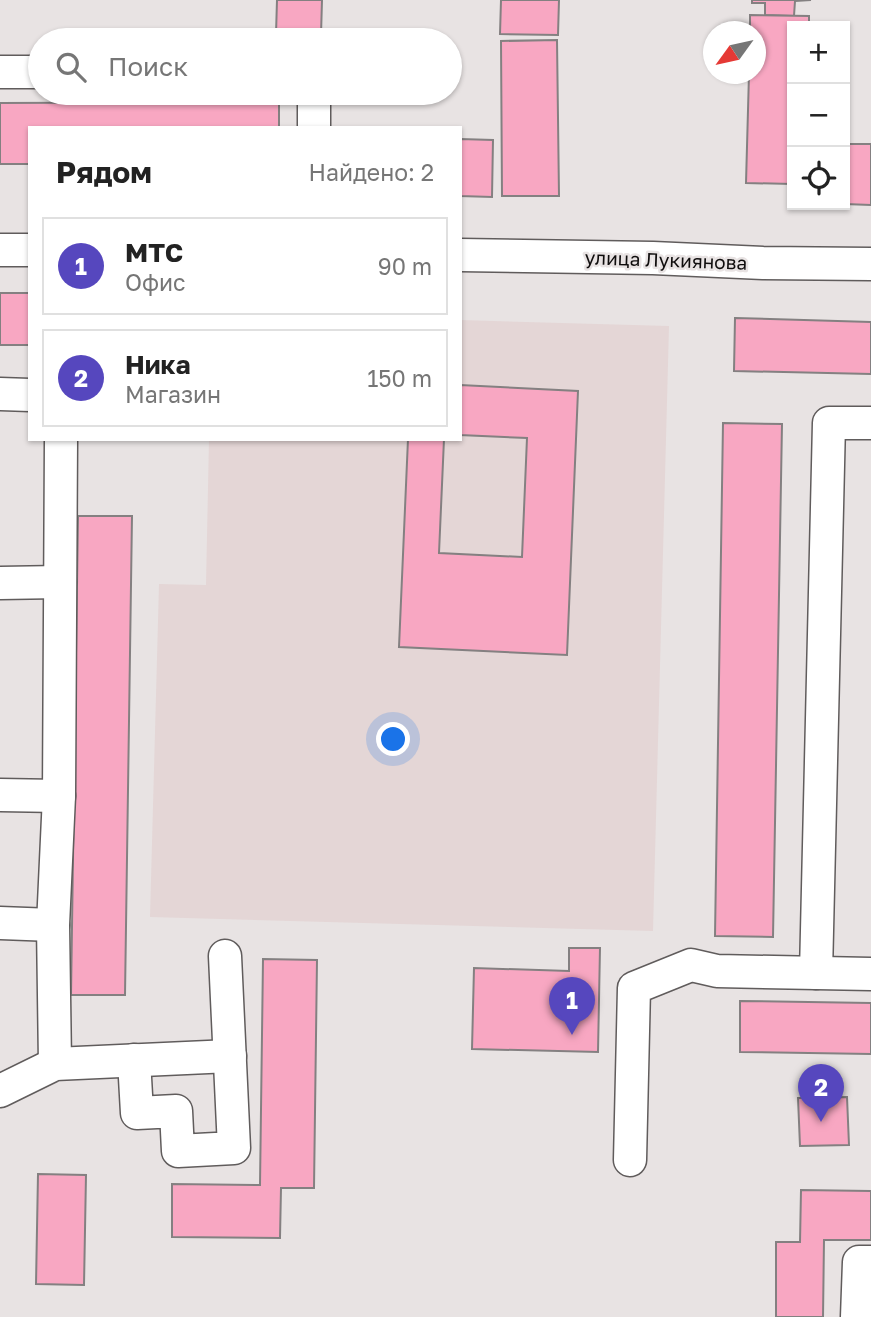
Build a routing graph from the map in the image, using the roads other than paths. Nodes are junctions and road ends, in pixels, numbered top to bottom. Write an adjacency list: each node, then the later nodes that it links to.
1 (0, 72): 2 (street)
2 (28, 72)
3 (314, 105): 4 (street)
4 (314, 126)
5 (0, 250): 6 (street)
6 (28, 250)
7 (462, 255): 8 (street, улица Лукиянова)
8 (871, 264)
9 (0, 394): 10 (street)
10 (28, 395)
11 (871, 423): 20 (street)
12 (61, 441): 13 (street)
13 (60, 582): 14 (street); 16 (street)
14 (0, 583)
15 (0, 795): 16 (street)
16 (59, 796): 18 (street)
17 (0, 923): 18 (street)
18 (53, 925): 24 (street)
19 (225, 956): 22 (street)
20 (816, 973): 21 (street); 26 (street)
21 (871, 974)
22 (230, 1056): 23 (street); 23 (street)
23 (134, 1060): 24 (street)
24 (55, 1064): 25 (street)
25 (0, 1091)
26 (630, 1160)
27 (871, 1262): 28 (street)
28 (857, 1317)

